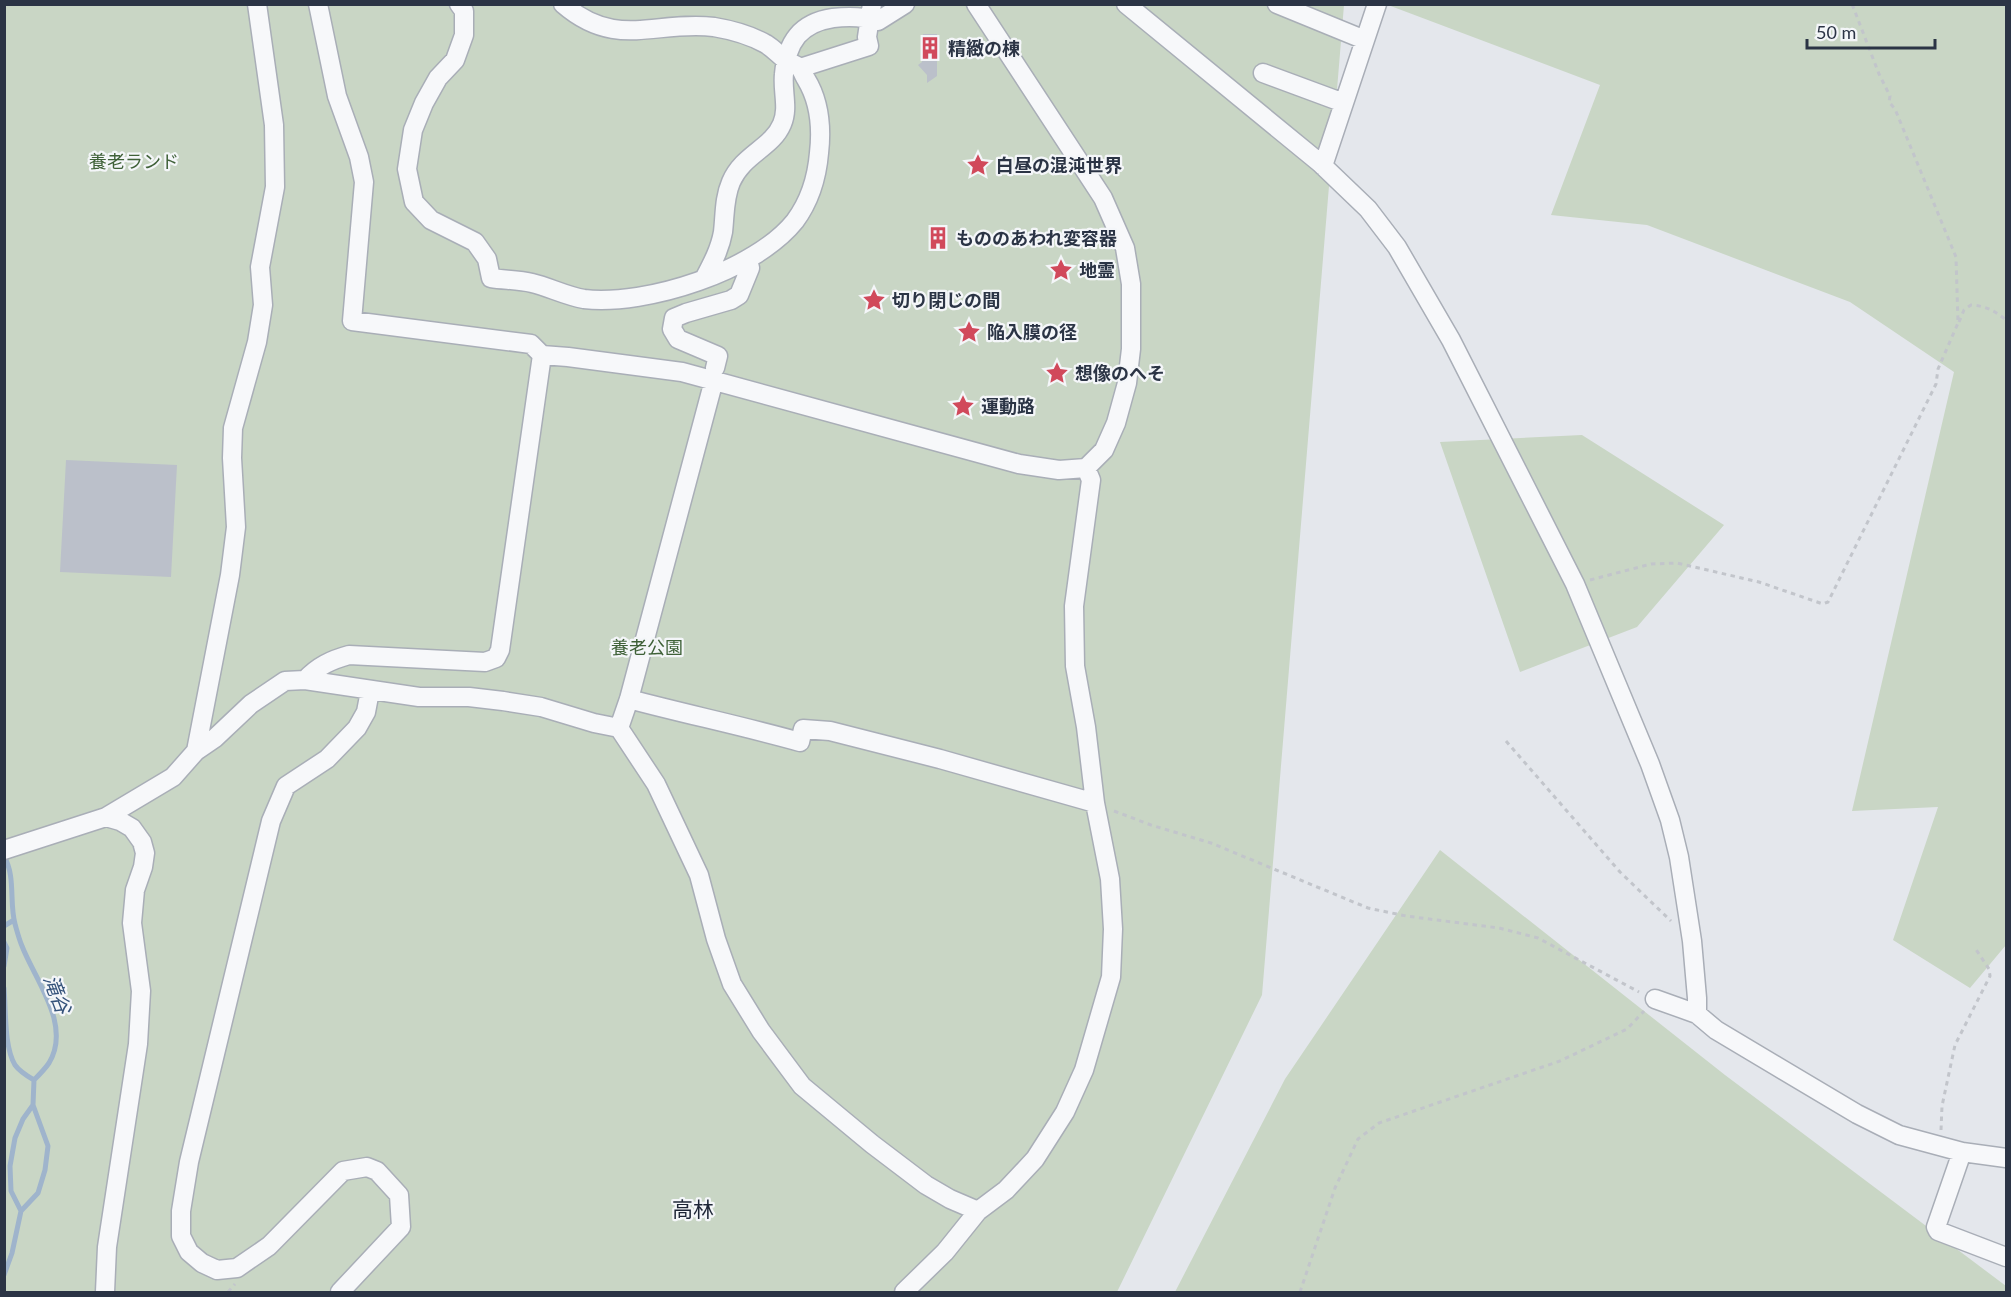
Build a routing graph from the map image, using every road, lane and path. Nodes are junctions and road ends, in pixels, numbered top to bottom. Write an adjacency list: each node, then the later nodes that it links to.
1 (257, 4): 30 (street)
2 (318, 4): 21 (street)
3 (459, 4): 18 (street)
4 (562, 4): 13 (street)
5 (905, 4): 11 (street)
6 (976, 4): 23 (street)
7 (1126, 4): 16 (street)
8 (1277, 4): 12 (street)
9 (1377, 4): 12 (street)
10 (1852, 4): 20 (path)
11 (870, 11): 13 (street); 13 (street)
12 (1365, 40): 15 (street)
13 (793, 64): 17 (street); 18 (street)
14 (1263, 73): 15 (street)
15 (1344, 103): 16 (street)
16 (1323, 166): 24 (street)
17 (748, 259): 18 (street); 22 (street)
18 (704, 279)
19 (2007, 320): 20 (path)
20 (1958, 322): 24 (path)
21 (542, 355): 22 (street); 25 (street)
22 (715, 374): 23 (street); 27 (street)
23 (1086, 468): 31 (street)
24 (1575, 584): 34 (street)
25 (305, 680): 26 (street); 30 (street)
26 (370, 691): 28 (street); 44 (street)
27 (628, 699): 28 (street); 31 (street)
28 (619, 728): 41 (street)
29 (1506, 741): 34 (path)
30 (196, 751): 32 (street)
31 (1095, 803): 36 (path); 41 (street)
32 (106, 816): 33 (street); 43 (street)
33 (4, 850)
34 (1692, 941): 37 (street)
35 (1975, 948): 38 (path)
36 (1655, 999): 37 (street); 46 (path)
37 (1697, 1014): 38 (street)
38 (1940, 1146): 39 (street)
39 (1962, 1152): 40 (street); 42 (street)
40 (2007, 1158)
41 (978, 1211): 45 (street)
42 (2007, 1257)
43 (105, 1293)
44 (340, 1293)
45 (904, 1293)
46 (1300, 1293)

